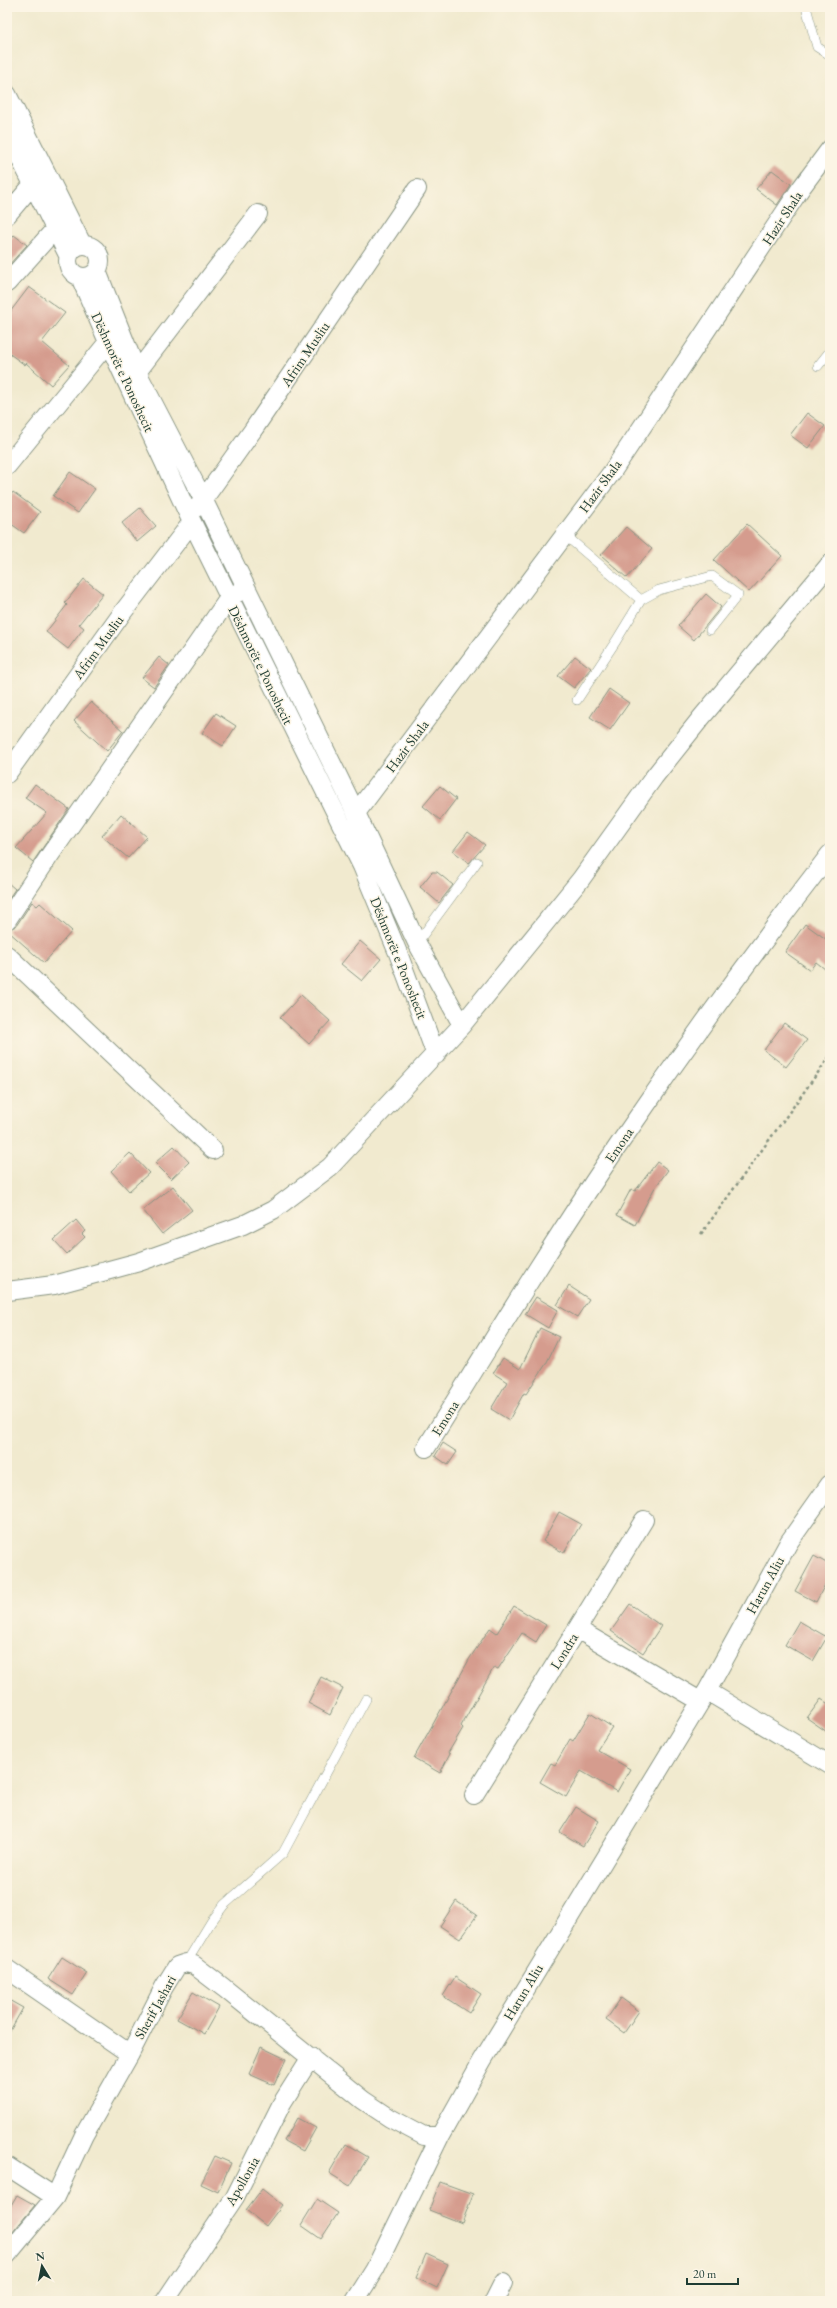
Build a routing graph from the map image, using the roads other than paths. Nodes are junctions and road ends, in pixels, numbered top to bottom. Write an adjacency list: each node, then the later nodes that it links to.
1 (806, 7): 2 (lane)
2 (830, 55)
3 (7, 94): 11 (street)
4 (7, 132): 6 (street, Dëshmorët e Ponoshecit)
5 (830, 149): 24 (street, Hazir Shala)
6 (34, 183): 9 (street); 10 (street, Dëshmorët e Ponoshecit)
7 (417, 189): 22 (street, Afrim Musliu)
8 (258, 214): 19 (street)
9 (7, 215)
10 (55, 229): 12 (street, Dëshmorët e Ponoshecit); 15 (street)
11 (82, 244): 12 (street); 13 (street, Dëshmorët e Ponoshecit)
12 (68, 255): 14 (street, Dëshmorët e Ponoshecit)
13 (97, 271): 14 (street); 19 (street, Dëshmorët e Ponoshecit)
14 (80, 277): 16 (street, Dëshmorët e Ponoshecit)
15 (7, 283)
16 (108, 342): 19 (street, Dëshmorët e Ponoshecit); 21 (street)
17 (830, 351): 18 (lane)
18 (818, 366)
19 (132, 378): 20 (street, Dëshmorët e Ponoshecit)
20 (166, 445): 22 (street, Dëshmorët e Ponoshecit); 23 (street, Dëshmorët e Ponoshecit)
21 (7, 466)
22 (203, 499): 23 (street, Afrim Musliu); 26 (street, Dëshmorët e Ponoshecit)
23 (191, 520): 27 (street, Dëshmorët e Ponoshecit); 31 (street, Afrim Musliu)
24 (565, 535): 28 (lane); 32 (street, Hazir Shala)
25 (830, 564): 40 (street)
26 (246, 587): 27 (street); 32 (street, Dëshmorët e Ponoshecit)
27 (229, 598): 36 (street, Dëshmorët e Ponoshecit); 37 (street)
28 (641, 600): 29 (lane); 30 (lane)
29 (710, 630)
30 (577, 700)
31 (7, 774)
32 (356, 813): 35 (street, Dëshmorët e Ponoshecit)
33 (830, 854): 44 (street, Emona)
34 (477, 862): 38 (lane)
35 (390, 886): 36 (street); 38 (street, Dëshmorët e Ponoshecit)
36 (373, 894): 41 (street, Dëshmorët e Ponoshecit)
37 (7, 920)
38 (417, 943): 40 (street, Dëshmorët e Ponoshecit)
39 (7, 955): 42 (street)
40 (462, 1025): 41 (street)
41 (436, 1055): 43 (street)
42 (213, 1150)
43 (7, 1291)
44 (426, 1448)
45 (830, 1484): 48 (street, Harun Aliu)
46 (644, 1520): 47 (street)
47 (577, 1629): 48 (street, Londra); 51 (street, Londra)
48 (704, 1696): 50 (street); 56 (street, Harun Aliu)
49 (366, 1699): 52 (lane)
50 (830, 1765)
51 (474, 1795)
52 (186, 1963): 54 (street, Sherif Jashari); 55 (street, Sherif Jashari)
53 (7, 1969): 54 (street)
54 (130, 2054): 58 (street, Sherif Jashari)
55 (311, 2057): 56 (street, Sherif Jashari); 61 (street, Apollonia)
56 (440, 2136): 62 (street, Harun Aliu)
57 (7, 2166): 58 (street)
58 (55, 2197): 59 (street, Sherif Jashari)
59 (7, 2255)
60 (503, 2283): 63 (street)
61 (165, 2301)
62 (355, 2301)
63 (494, 2301)

